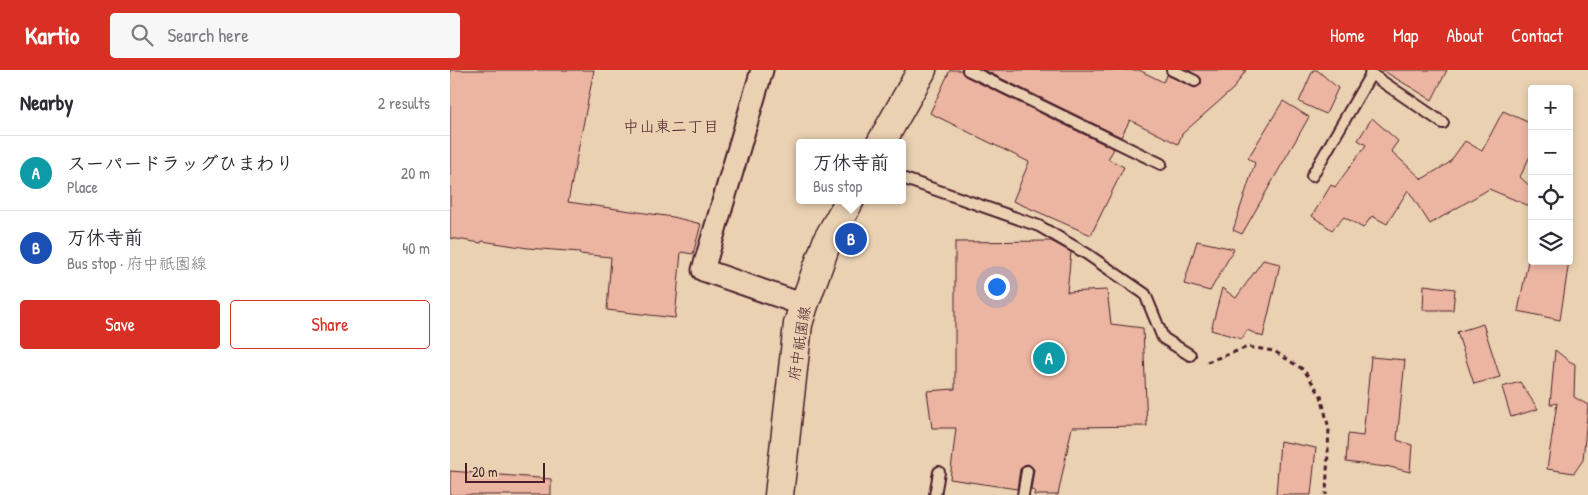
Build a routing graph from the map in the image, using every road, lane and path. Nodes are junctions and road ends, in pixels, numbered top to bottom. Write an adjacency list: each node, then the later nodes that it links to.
1 (762, 70): 13 (street)
2 (922, 70): 8 (main road)
3 (968, 70): 9 (lane)
4 (1172, 70): 6 (lane)
5 (1371, 72): 7 (lane); 10 (lane)
6 (1195, 81)
7 (1443, 123)
8 (884, 139)
9 (1161, 164)
10 (1312, 176)
11 (906, 179): 14 (lane)
12 (848, 204): 13 (main road, 府中祇園線)
13 (804, 305): 17 (main road, 府中祇園線)
14 (1190, 354): 20 (path)
15 (1026, 471): 19 (lane)
16 (938, 472): 18 (lane)
17 (779, 495)
18 (935, 495)
19 (1023, 495)
20 (1326, 495)

